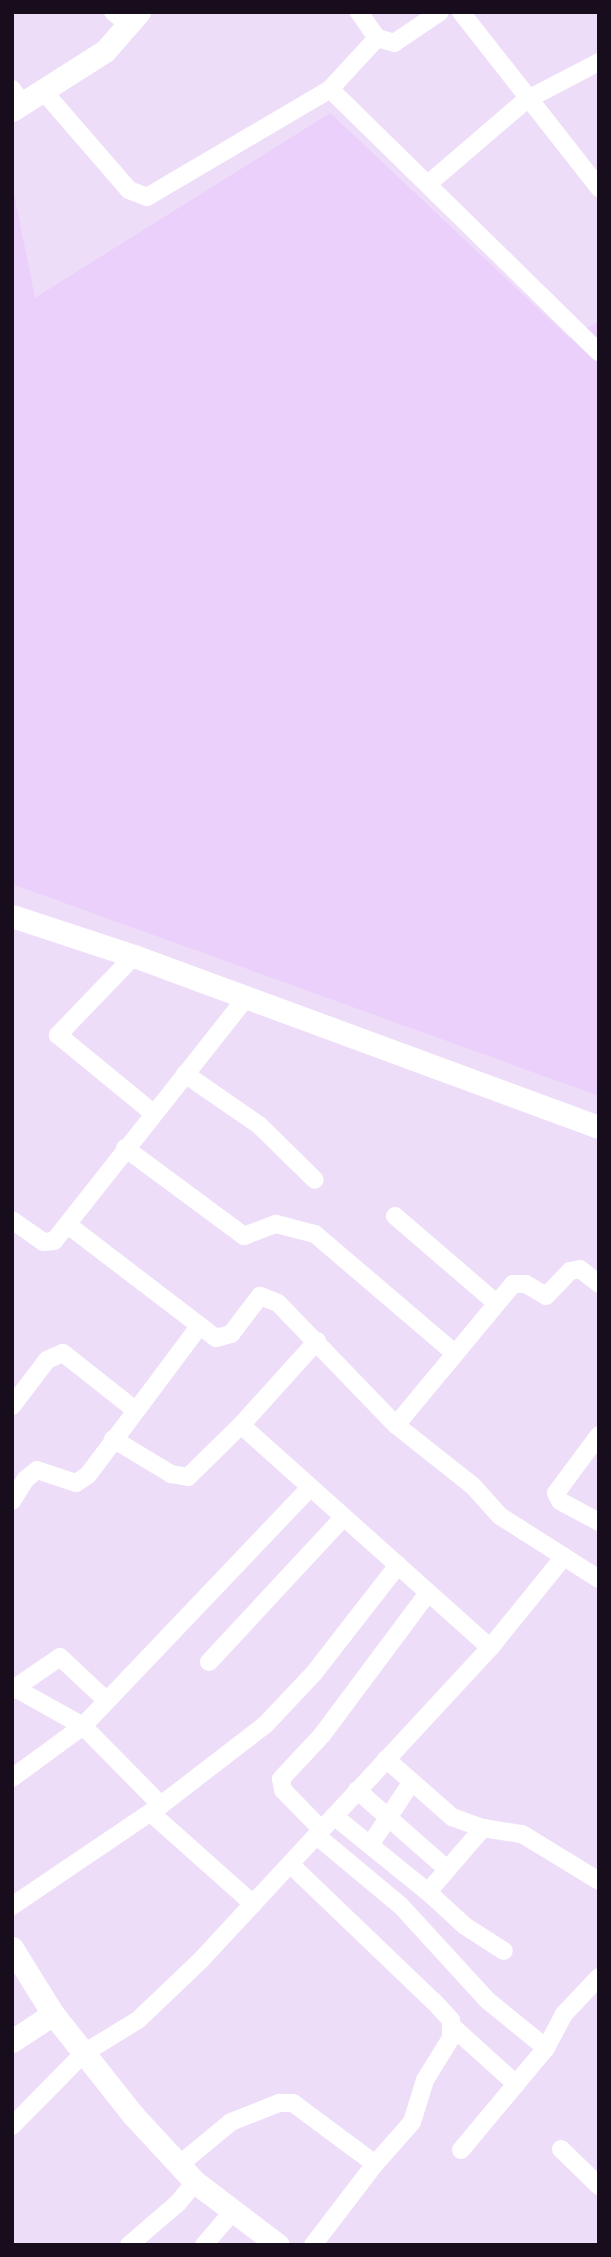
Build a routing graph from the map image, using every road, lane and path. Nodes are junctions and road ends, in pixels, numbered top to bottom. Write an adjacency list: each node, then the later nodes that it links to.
1 (359, 12): 5 (street)
2 (440, 12): 5 (street)
3 (461, 12): 9 (street)
4 (128, 17): 8 (street)
5 (377, 38): 7 (street)
6 (599, 62): 9 (street)
7 (330, 89): 8 (street); 11 (street)
8 (45, 93): 10 (street)
9 (526, 100): 11 (street); 12 (street)
10 (16, 101)
11 (428, 184): 13 (street)
12 (599, 188)
13 (599, 352)
14 (12, 916): 15 (street)
15 (134, 956): 16 (street); 18 (street)
16 (247, 997): 17 (street); 19 (street)
17 (185, 1074): 18 (street); 21 (street)
18 (153, 1113): 20 (street)
19 (599, 1127)
20 (125, 1148): 24 (street); 29 (street)
21 (315, 1180)
22 (395, 1216): 26 (street)
23 (12, 1220): 24 (street)
24 (68, 1225): 27 (street)
25 (599, 1284): 26 (street)
26 (496, 1303): 29 (street)
27 (198, 1328): 28 (street); 31 (street)
28 (317, 1341): 32 (street); 33 (street)
29 (453, 1352): 33 (street)
30 (12, 1406): 31 (street)
31 (134, 1409): 35 (street)
32 (241, 1425): 35 (street); 36 (street)
33 (396, 1425): 40 (street)
34 (599, 1435): 39 (street)
35 (113, 1439): 37 (street)
36 (309, 1489): 38 (street); 47 (street)
37 (12, 1501)
38 (342, 1519): 41 (street); 45 (street)
39 (599, 1522)
40 (562, 1559): 42 (street); 44 (street)
41 (398, 1565): 43 (street); 53 (street)
42 (599, 1579)
43 (428, 1593): 44 (street); 55 (street)
44 (490, 1647): 49 (street)
45 (209, 1662)
46 (14, 1689): 47 (street); 48 (street)
47 (107, 1701): 48 (street)
48 (83, 1726): 50 (street); 53 (street)
49 (386, 1759): 51 (street); 52 (street)
50 (12, 1778)
51 (411, 1783): 54 (street); 56 (street)
52 (357, 1790): 54 (street); 55 (street)
53 (156, 1809): 62 (street); 63 (street)
54 (387, 1817): 57 (street); 59 (street)
55 (324, 1827): 57 (street); 58 (street); 70 (street)
56 (483, 1828): 59 (street); 60 (street)
57 (370, 1845): 61 (street)
58 (291, 1865): 62 (street); 68 (street)
59 (447, 1869): 61 (street)
60 (599, 1881)
61 (428, 1892): 65 (street)
62 (253, 1904): 71 (street)
63 (12, 1906)
64 (12, 1948): 67 (street)
65 (504, 1951)
66 (599, 1977): 70 (street)
67 (53, 2014): 69 (street); 71 (street)
68 (454, 2028): 72 (street); 76 (street)
69 (12, 2041)
70 (546, 2049): 72 (street)
71 (85, 2053): 73 (street); 77 (street)
72 (516, 2084): 75 (street)
73 (12, 2126)
74 (561, 2149): 78 (street)
75 (461, 2150)
76 (375, 2164): 77 (street); 83 (street)
77 (187, 2173): 79 (street); 80 (street)
78 (599, 2186)
79 (233, 2211): 81 (street); 82 (street)
80 (129, 2245)
81 (204, 2245)
82 (278, 2245)
83 (313, 2245)

